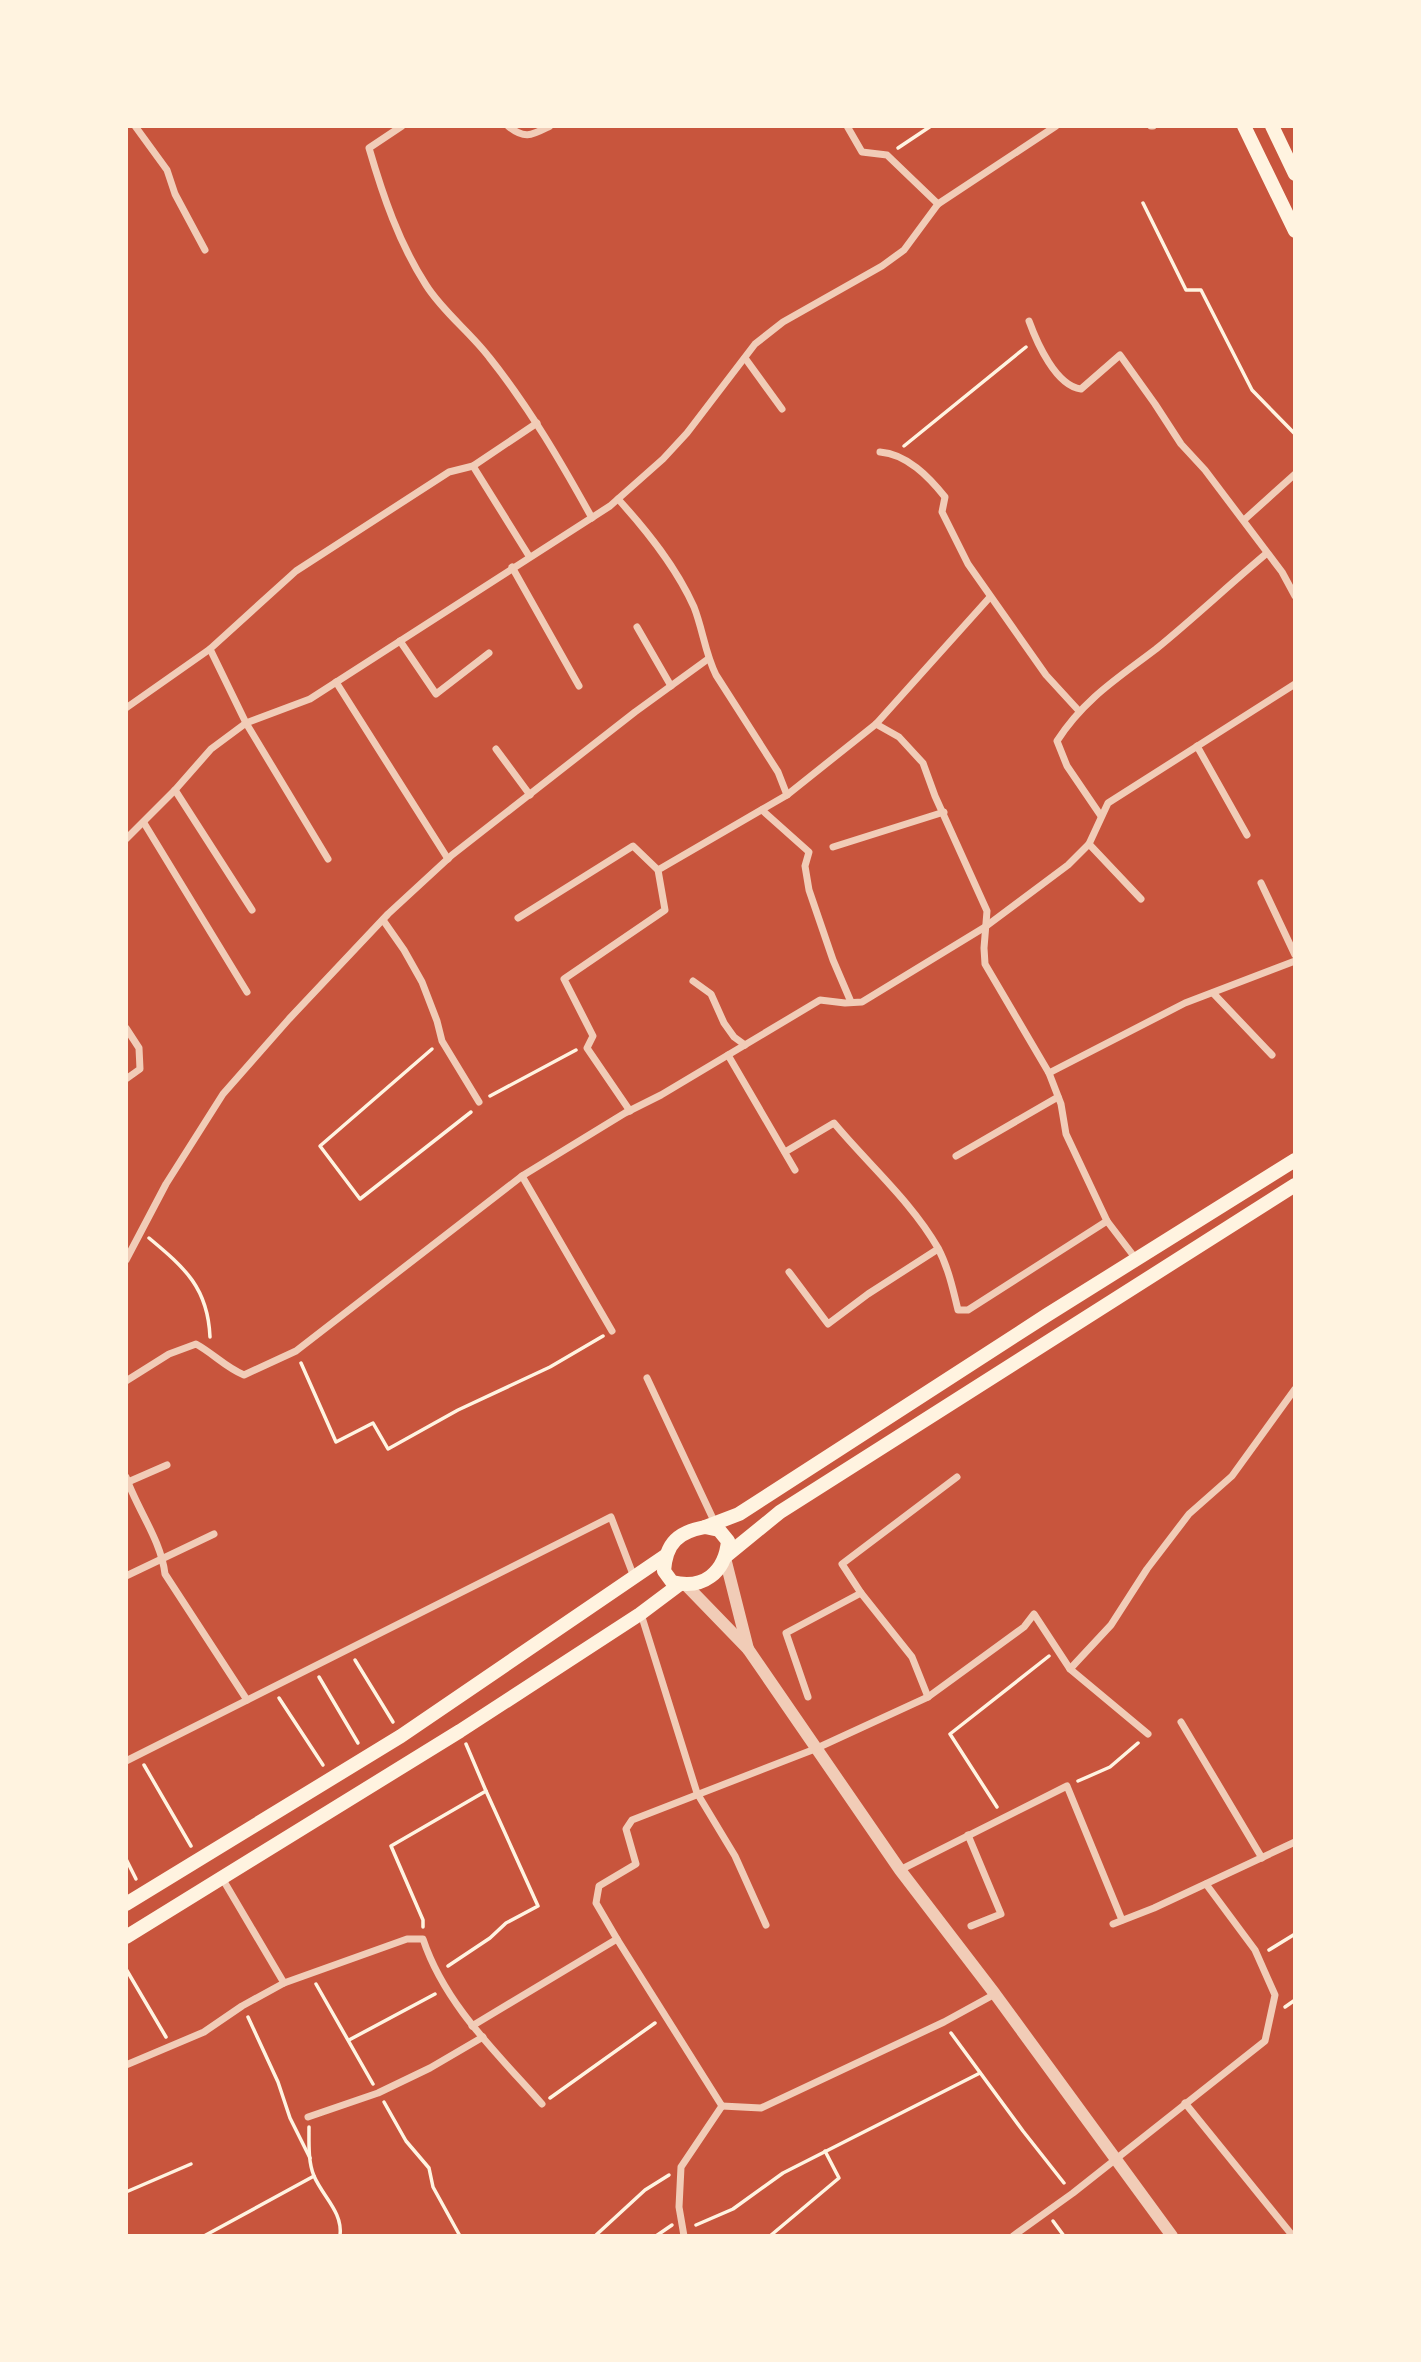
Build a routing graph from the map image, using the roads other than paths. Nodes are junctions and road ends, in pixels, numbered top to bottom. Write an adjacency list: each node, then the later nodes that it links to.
1 (135, 126): 12 (street)
2 (402, 126): 16 (street)
3 (508, 126): 4 (street)
4 (550, 126)
5 (847, 126): 10 (street)
6 (1056, 126): 10 (street)
7 (1244, 126): 11 (main road)
8 (1272, 126): 9 (main road)
9 (1295, 174)
10 (938, 204): 14 (street)
11 (1295, 231)
12 (205, 250)
13 (1029, 321): 22 (street)
14 (745, 358): 15 (street); 20 (street)
15 (782, 409)
16 (537, 423): 18 (street); 21 (street)
17 (880, 452): 27 (street)
18 (473, 466): 24 (street); 30 (street)
19 (1295, 474): 22 (street)
20 (618, 499): 21 (street); 32 (street)
21 (592, 518): 24 (street)
22 (1244, 520): 23 (street)
23 (1267, 552): 26 (street); 38 (street)
24 (529, 556): 25 (street)
25 (512, 567): 29 (street); 35 (street)
26 (1295, 596)
27 (990, 597): 38 (street); 40 (street)
28 (637, 627): 36 (street)
29 (400, 641): 31 (street); 33 (street)
30 (210, 649): 37 (street); 39 (street)
31 (489, 653)
32 (708, 659): 36 (street); 45 (street)
33 (335, 682): 39 (street); 55 (street)
34 (1295, 684): 41 (street)
35 (579, 686)
36 (671, 686): 44 (street)
37 (126, 708)
38 (1079, 712): 48 (street)
39 (246, 723): 43 (street); 54 (street)
40 (876, 724): 45 (street); 47 (street)
41 (1197, 746): 48 (street); 50 (street)
42 (496, 749): 44 (street)
43 (176, 790): 49 (street); 59 (street)
44 (530, 795): 55 (street)
45 (787, 795): 46 (street)
46 (762, 810): 56 (street); 68 (street)
47 (944, 812): 53 (street); 62 (street)
48 (1101, 816): 52 (street)
49 (144, 823): 51 (street); 66 (street)
50 (1247, 835)
51 (126, 839)
52 (1089, 844): 58 (street); 62 (street)
53 (833, 847)
54 (328, 859)
55 (448, 859): 61 (street)
56 (658, 870): 60 (street); 77 (street)
57 (1261, 883): 63 (street)
58 (1140, 900)
59 (252, 910)
60 (518, 918)
61 (383, 920): 76 (street); 87 (street)
62 (985, 927): 68 (street); 73 (street)
63 (1295, 955)
64 (1295, 961): 67 (street)
65 (693, 981): 70 (street)
66 (247, 992)
67 (1213, 993): 72 (street); 73 (street)
68 (851, 1002): 70 (street)
69 (126, 1028): 74 (street)
70 (744, 1045): 71 (street)
71 (728, 1055): 77 (street); 78 (street)
72 (1272, 1055)
73 (1049, 1073): 75 (street)
74 (126, 1079)
75 (1058, 1097): 79 (street); 84 (street)
76 (479, 1102)
77 (630, 1111): 82 (street)
78 (785, 1152): 81 (street); 85 (street)
79 (956, 1156)
80 (1295, 1160): 86 (main road)
81 (795, 1170)
82 (522, 1176): 89 (street); 91 (street)
83 (1295, 1185): 99 (main road)
84 (1107, 1221): 85 (street); 86 (street)
85 (938, 1249): 88 (street)
86 (1136, 1259): 96 (main road)
87 (126, 1260)
88 (789, 1272)
89 (612, 1331)
90 (647, 1378): 96 (street)
91 (126, 1381)
92 (1295, 1389): 107 (street)
93 (166, 1465): 95 (street)
94 (957, 1477): 104 (street)
95 (127, 1480): 100 (street)
96 (710, 1525): 98 (main road); 99 (main road)
97 (214, 1534): 100 (street)
98 (665, 1556): 102 (main road); 103 (main road)
99 (726, 1557): 103 (main road); 106 (street)
100 (163, 1558): 101 (street); 110 (street)
101 (126, 1576)
102 (634, 1577): 110 (street); 122 (main road)
103 (683, 1585): 105 (main road); 106 (street)
104 (861, 1593): 108 (street); 109 (street)
105 (640, 1614): 115 (street); 120 (main road)
106 (748, 1649): 113 (street)
107 (1070, 1670): 109 (street); 112 (street)
108 (808, 1697)
109 (928, 1697): 113 (street)
110 (247, 1700): 114 (street)
111 (1181, 1722): 118 (street)
112 (1148, 1734)
113 (815, 1749): 115 (street); 119 (street)
114 (126, 1761)
115 (697, 1793): 125 (street); 128 (street)
116 (968, 1835): 119 (street); 123 (street); 126 (street)
117 (1295, 1842): 118 (street)
118 (1262, 1858): 121 (street)
119 (900, 1870): 130 (street)
120 (222, 1878): 127 (main road); 129 (street)
121 (1206, 1884): 123 (street); 134 (street)
122 (126, 1904)
123 (1122, 1920): 124 (street)
124 (1113, 1924)
125 (766, 1925)
126 (971, 1926)
127 (126, 1937)
128 (617, 1939): 131 (street); 136 (street)
129 (284, 1983): 131 (street); 133 (street)
130 (995, 1994): 136 (street); 138 (street)
131 (472, 2025): 132 (street)
132 (483, 2037): 135 (street); 137 (street)
133 (126, 2065)
134 (1185, 2103): 138 (street); 140 (street)
135 (542, 2104)
136 (722, 2106): 139 (street)
137 (308, 2117)
138 (1116, 2160): 141 (street); 142 (street)
139 (683, 2233)
140 (1292, 2235)
141 (1013, 2236)
142 (1172, 2236)

